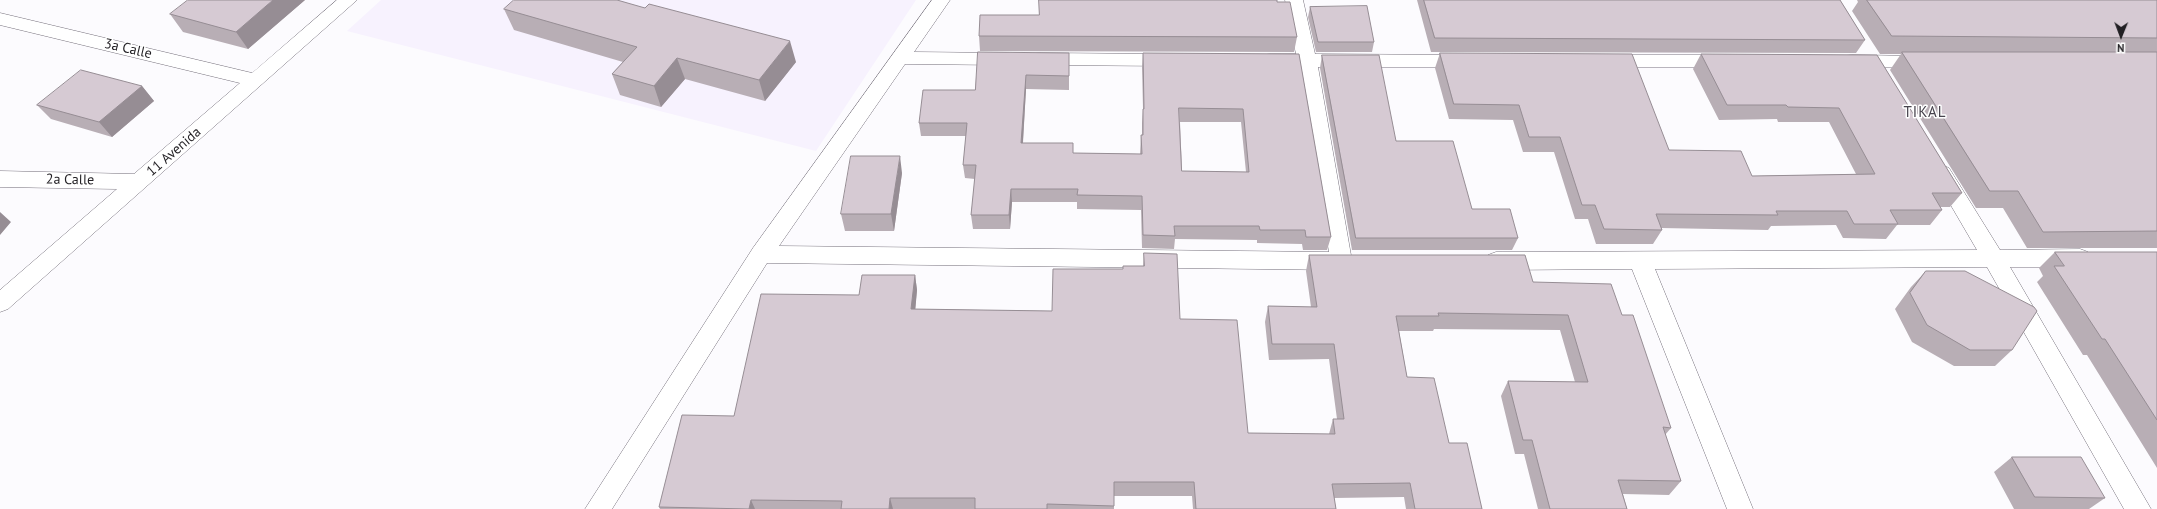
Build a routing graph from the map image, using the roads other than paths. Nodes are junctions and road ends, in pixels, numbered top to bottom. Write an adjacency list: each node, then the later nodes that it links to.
1 (348, 0): 16 (street, 11 Avenida)
2 (941, 0): 6 (street)
3 (1294, 0): 9 (street)
4 (0, 19): 16 (street, 3a Calle)
5 (1862, 43): 14 (street)
6 (899, 58): 7 (street); 21 (street)
7 (1189, 60)
8 (1252, 60): 9 (street)
9 (1307, 60): 10 (street); 25 (street)
10 (1483, 61)
11 (1587, 61): 12 (street)
12 (1746, 61)
13 (1834, 61): 14 (street)
14 (1874, 62): 15 (street); 17 (street)
15 (1945, 62)
16 (256, 80): 20 (street, 11 Avenida)
17 (1887, 82)
18 (1932, 156): 22 (street)
19 (0, 179): 20 (street, 2a Calle)
20 (140, 182): 28 (street, 11 Avenida)
21 (761, 254): 25 (street); 29 (street)
22 (1993, 257): 23 (street); 24 (street); 31 (street)
23 (2102, 258)
24 (1640, 260): 27 (street); 30 (street)
25 (1341, 261): 26 (street)
26 (1364, 261)
27 (1475, 261)
28 (0, 303)
29 (598, 509)
30 (1740, 509)
31 (2138, 509)

